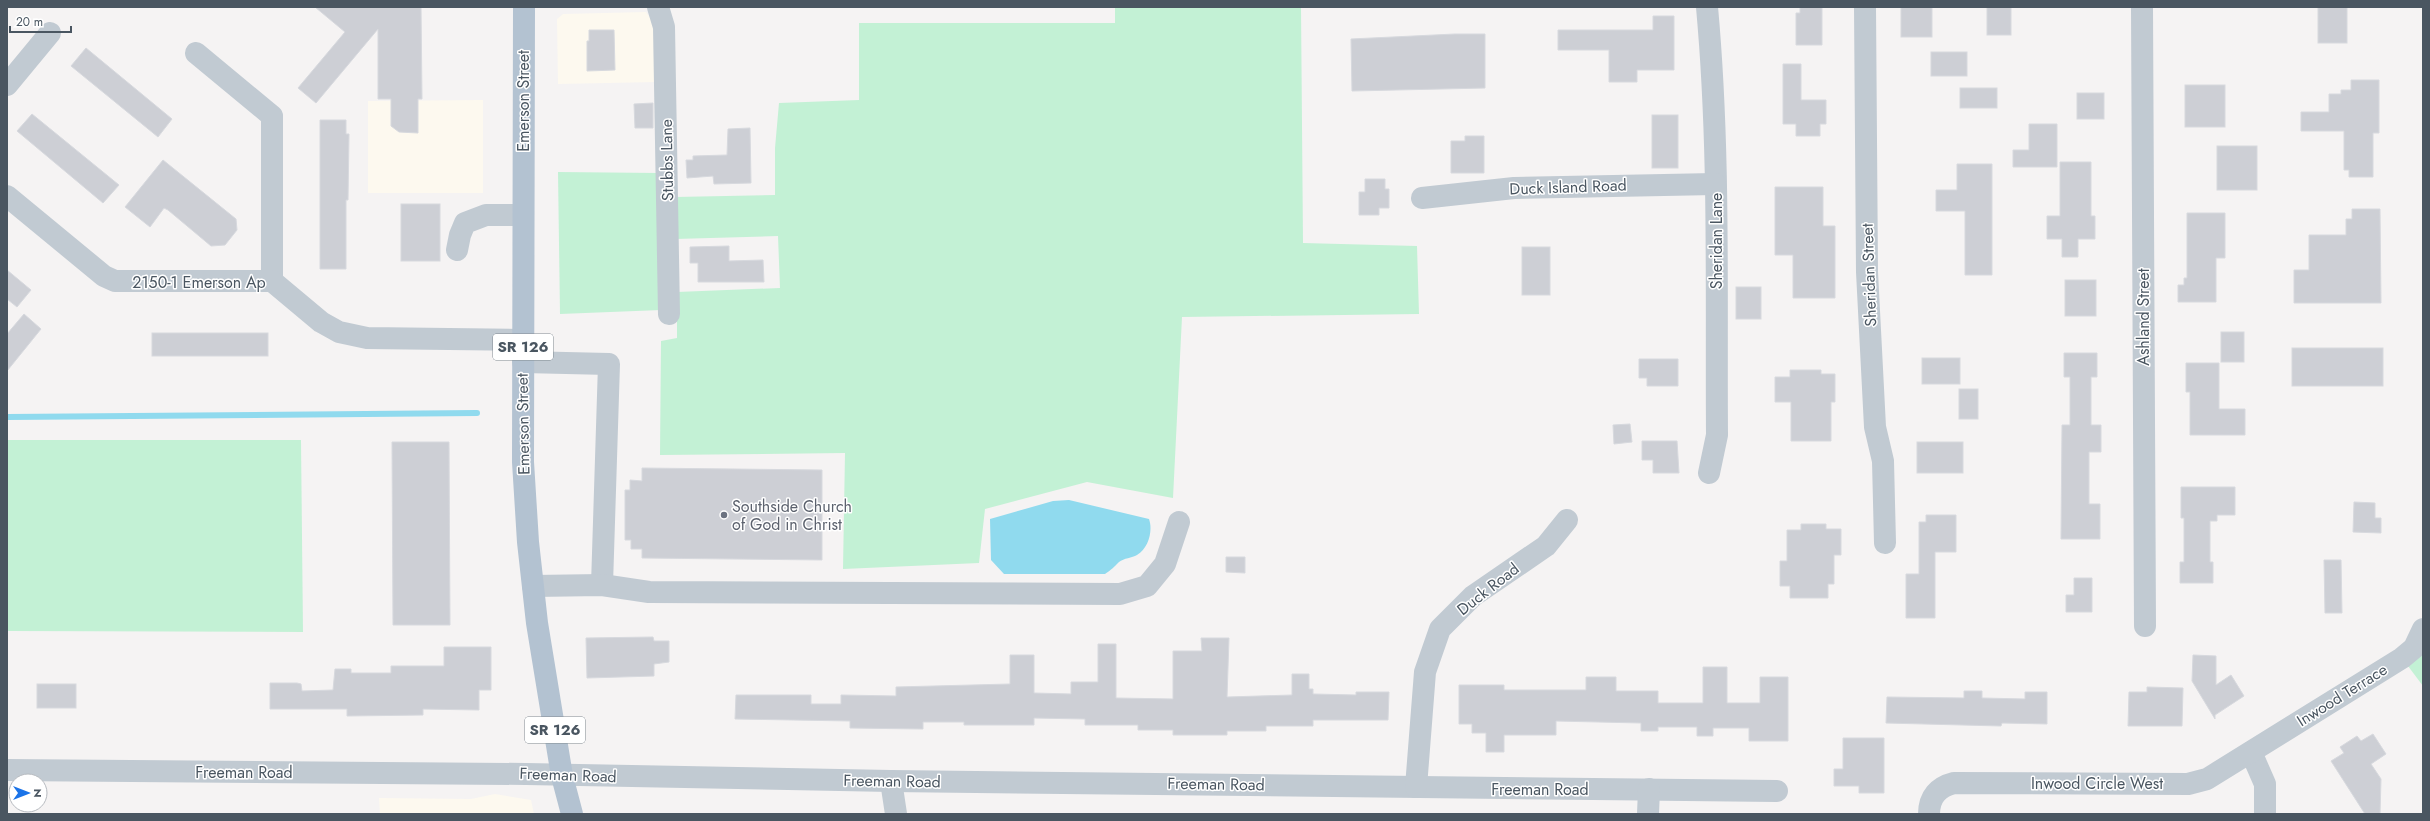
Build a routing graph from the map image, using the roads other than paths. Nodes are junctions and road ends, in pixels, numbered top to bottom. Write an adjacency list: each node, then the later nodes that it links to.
1 (524, 7): 12 (main road, Emerson Street / SR 126)
2 (658, 7): 15 (street, Stubbs Lane)
3 (1707, 7): 9 (street, Sheridan Lane)
4 (1865, 7): 21 (street, Sheridan Street)
5 (2142, 7): 24 (street, Ashland Street)
6 (50, 33): 8 (street)
7 (196, 53): 14 (street)
8 (7, 85)
9 (1715, 184): 11 (street, Duck Island Road); 18 (street, Sheridan Lane)
10 (7, 196): 14 (street, 2150-1 Emerson Ap)
11 (1422, 198)
12 (523, 215): 13 (street); 16 (main road, Emerson Street / SR 126)
13 (457, 250)
14 (272, 281): 16 (street, 2150-1 Emerson Ap)
15 (669, 314)
16 (523, 340): 17 (main road, Emerson Street / SR 126)
17 (523, 362): 22 (street); 23 (main road, Emerson Street / SR 126)
18 (1709, 474)
19 (1566, 520): 30 (street, Duck Road)
20 (1179, 522): 22 (street)
21 (1885, 543)
22 (602, 585): 23 (street)
23 (533, 586): 28 (main road, Emerson Street / SR 126)
24 (2145, 626)
25 (2423, 629): 26 (street, Inwood Terrace)
26 (2251, 752): 36 (street, Inwood Circle West); 37 (street)
27 (7, 770): 28 (street, Freeman Road)
28 (562, 776): 29 (street, Freeman Road); 33 (main road, Emerson Street / SR 126)
29 (891, 781): 30 (street, Freeman Road); 34 (street)
30 (1416, 787): 31 (street, Freeman Road)
31 (1649, 789): 32 (street, Freeman Road); 35 (street)
32 (1777, 791)
33 (572, 814)
34 (896, 814)
35 (1648, 814)
36 (1929, 814)
37 (2265, 814)

